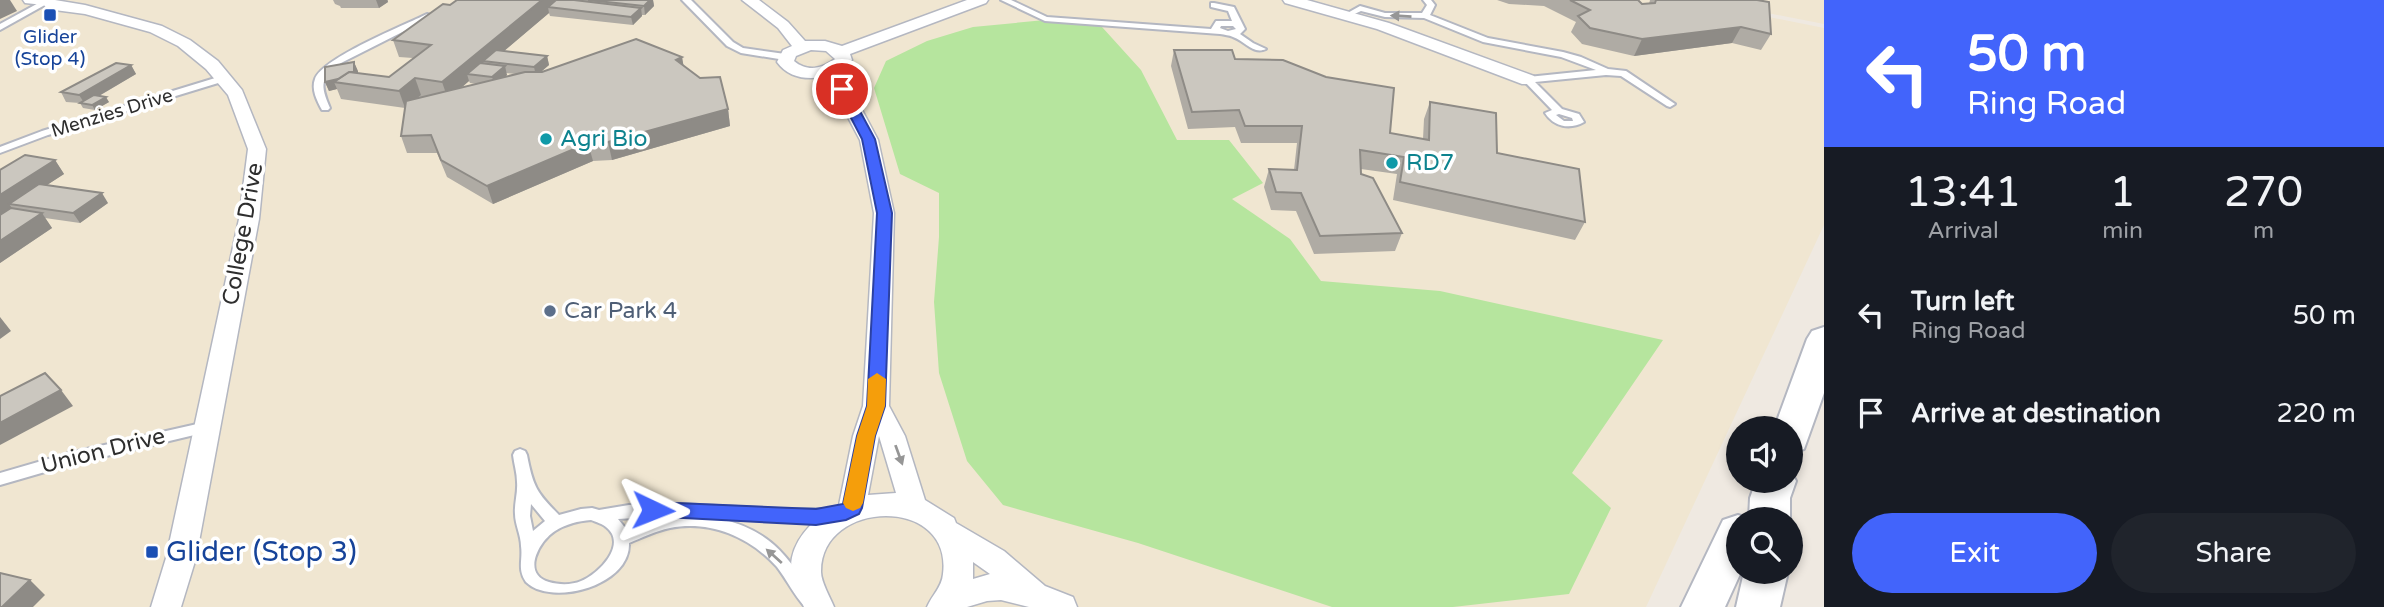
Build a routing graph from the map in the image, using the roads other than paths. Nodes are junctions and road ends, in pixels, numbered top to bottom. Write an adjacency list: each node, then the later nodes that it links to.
1 (686, 0): 19 (lane)
2 (749, 0): 16 (street)
3 (981, 0): 18 (street)
4 (1005, 0): 14 (lane)
5 (1021, 0): 14 (lane)
6 (1290, 0): 10 (street)
7 (1427, 0): 12 (lane)
8 (39, 1): 13 (lane); 22 (street, College Drive)
9 (1214, 5): 15 (lane)
10 (1355, 8): 12 (lane, one-way to 10); 23 (street)
11 (440, 10): 25 (lane)
12 (1425, 16): 21 (lane)
13 (0, 27)
14 (1218, 28): 15 (lane)
15 (1237, 30): 17 (lane)
16 (801, 47): 18 (street); 19 (street)
17 (1262, 49)
18 (840, 51): 20 (street)
19 (785, 57): 20 (street)
20 (827, 71): 29 (street)
21 (1606, 72): 23 (lane); 24 (lane)
22 (225, 79): 27 (lane, Menzies Drive); 31 (street, College Drive)
23 (1528, 80): 26 (lane)
24 (1670, 104)
25 (325, 108)
26 (1559, 111)
27 (0, 150)
28 (1821, 361): 30 (main road)
29 (876, 406): 35 (street, one-way to 35); 36 (street)
30 (1799, 416)
31 (206, 427): 33 (lane, Union Drive); 46 (street, College Drive)
32 (520, 455): 34 (lane)
33 (0, 479)
34 (525, 483): 38 (lane); 41 (lane)
35 (914, 508): 36 (street); 39 (street)
36 (846, 512): 37 (lane); 47 (street)
37 (601, 516): 38 (lane); 40 (lane)
38 (556, 522): 41 (lane)
39 (948, 532): 44 (street); 45 (street)
40 (622, 539): 41 (lane); 47 (lane, one-way to 40)
41 (530, 549)
42 (1726, 558): 48 (main road)
43 (1763, 584): 49 (main road)
44 (1048, 601): 45 (street)
45 (946, 603)
46 (166, 607)
47 (818, 607)
48 (1703, 607)
49 (1758, 607)

